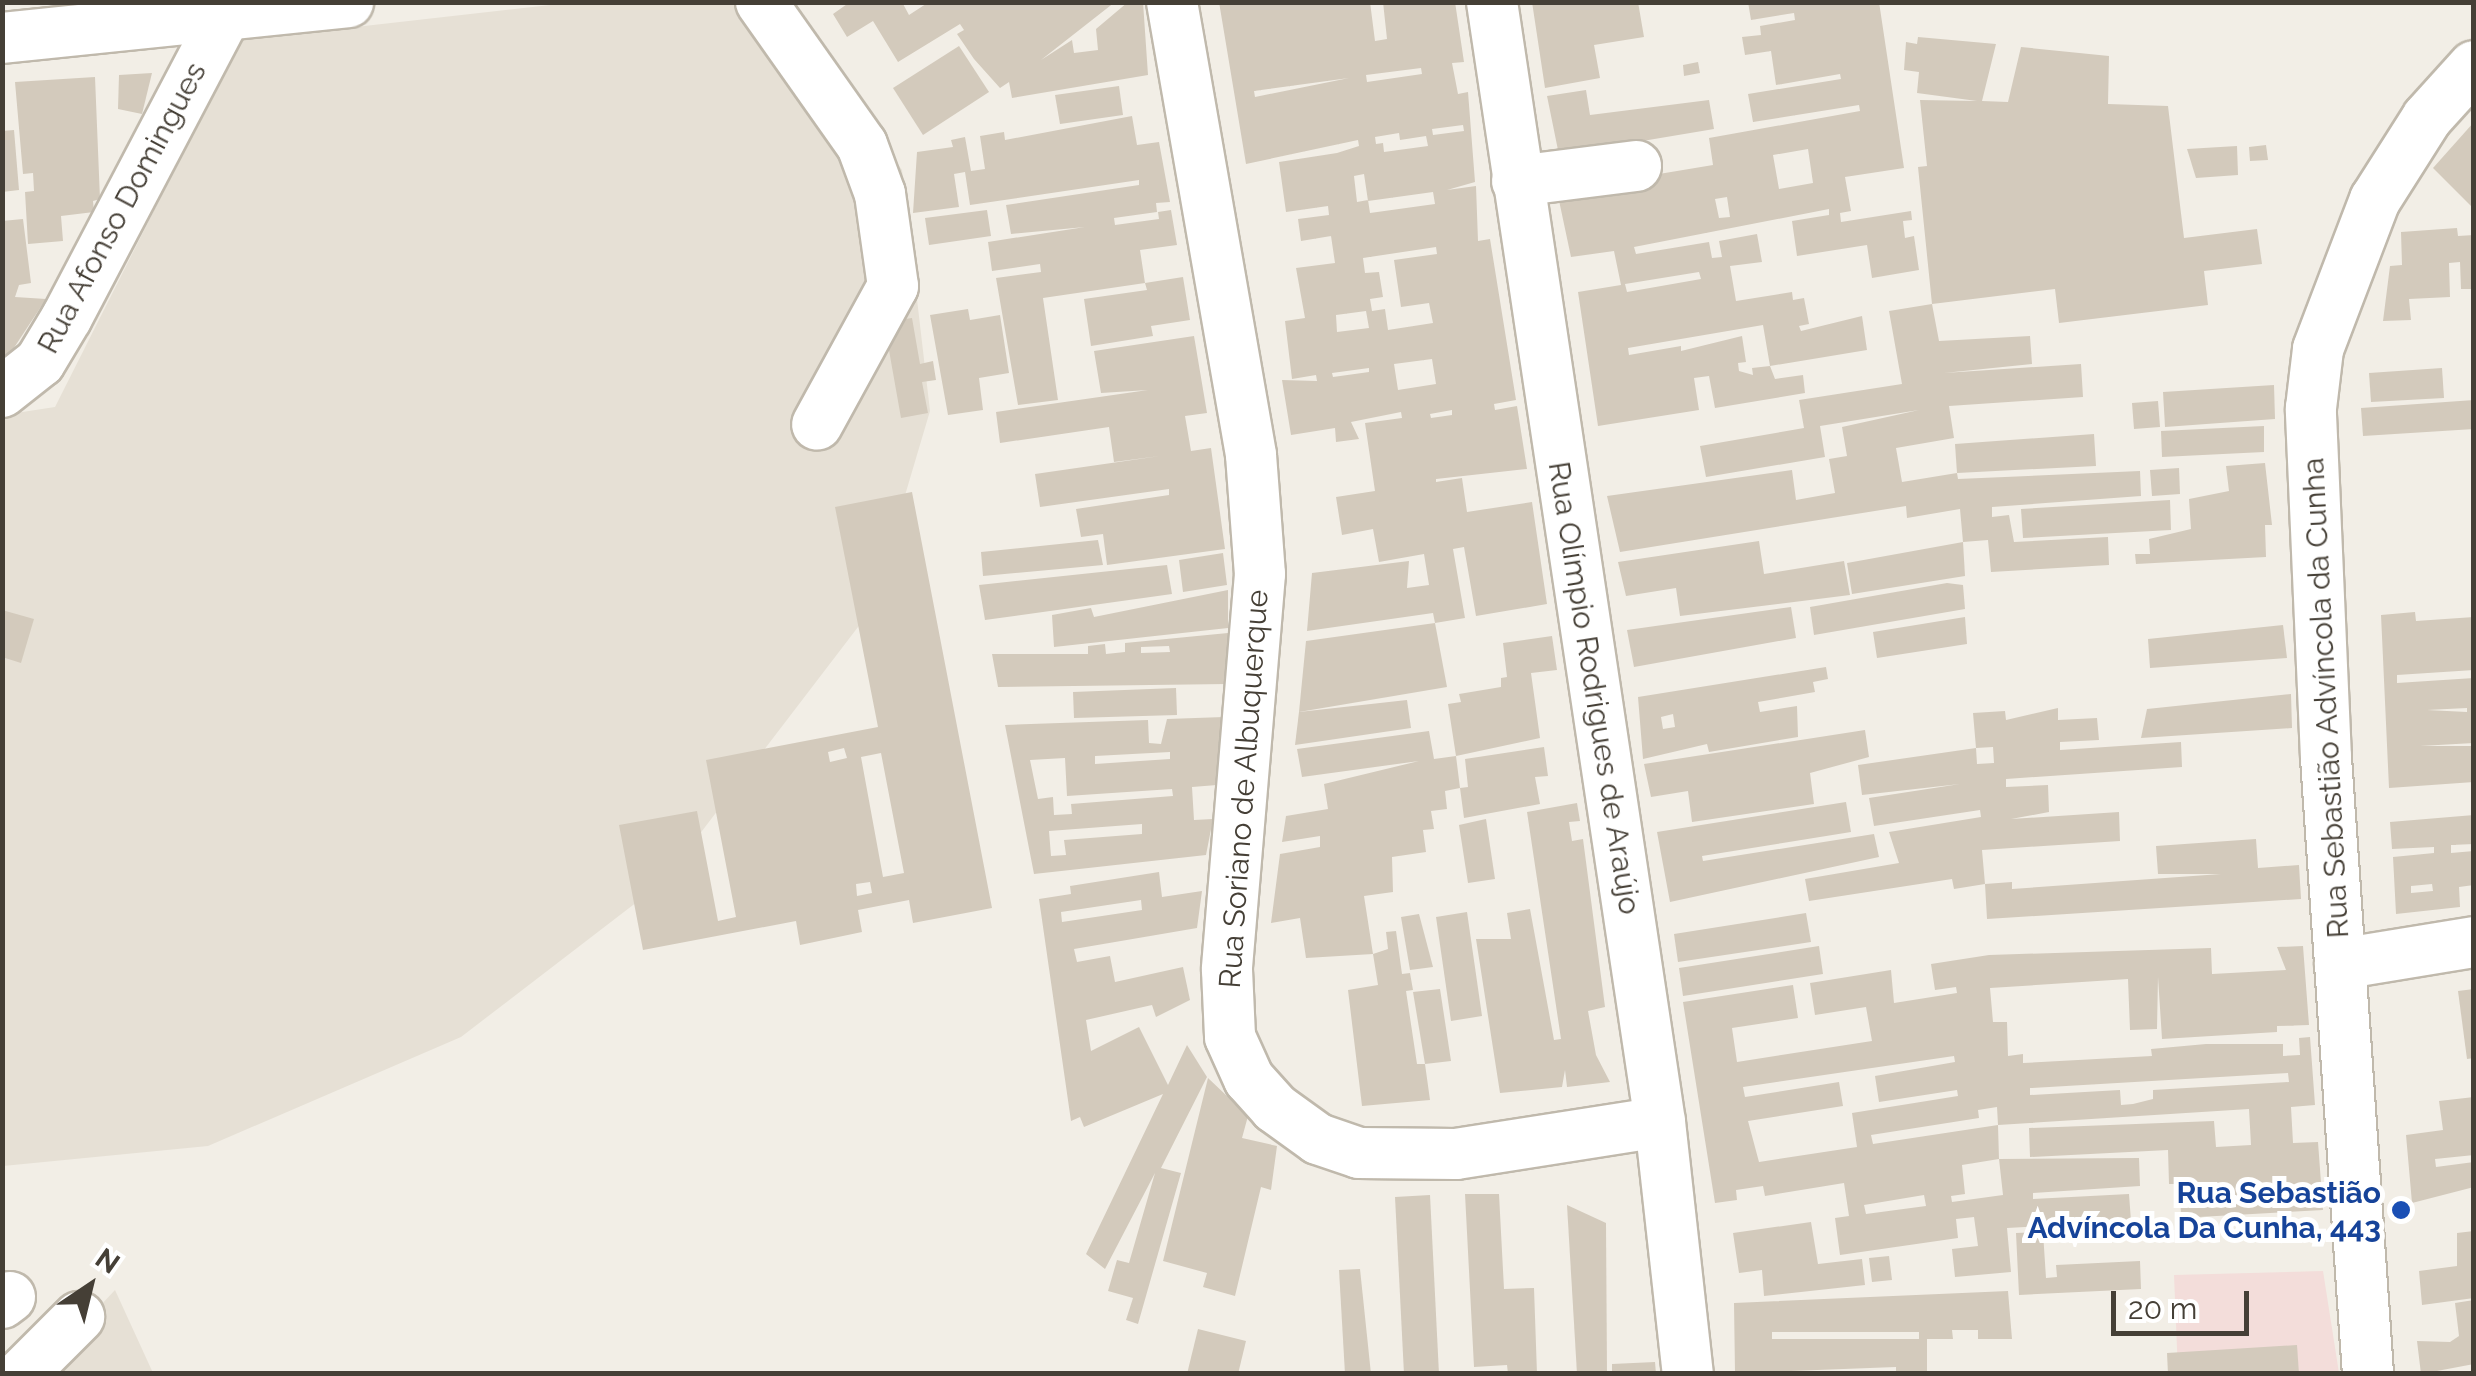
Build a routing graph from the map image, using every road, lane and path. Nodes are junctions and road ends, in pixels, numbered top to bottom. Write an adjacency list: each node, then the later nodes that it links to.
1 (348, 2): 5 (street)
2 (761, 2): 11 (street)
3 (1172, 2): 14 (street, Rua Soriano de Albuquerque)
4 (1492, 2): 9 (street, Rua Olímpio Rodrigues de Araújo)
5 (227, 12): 6 (street); 10 (street, Rua Afonso Domingues)
6 (2, 38)
7 (2474, 66): 13 (street, Rua Sebastião Advíncola da Cunha)
8 (1636, 166): 9 (street)
9 (1517, 182): 14 (street, Rua Olímpio Rodrigues de Araújo)
10 (2, 392)
11 (816, 425)
12 (2474, 942): 13 (street)
13 (2340, 964): 18 (street, Rua Sebastião Advíncola da Cunha)
14 (1660, 1122): 17 (street, Rua Olímpio Rodrigues de Araújo)
15 (79, 1317): 16 (street)
16 (22, 1374)
17 (1688, 1374)
18 (2368, 1374)

